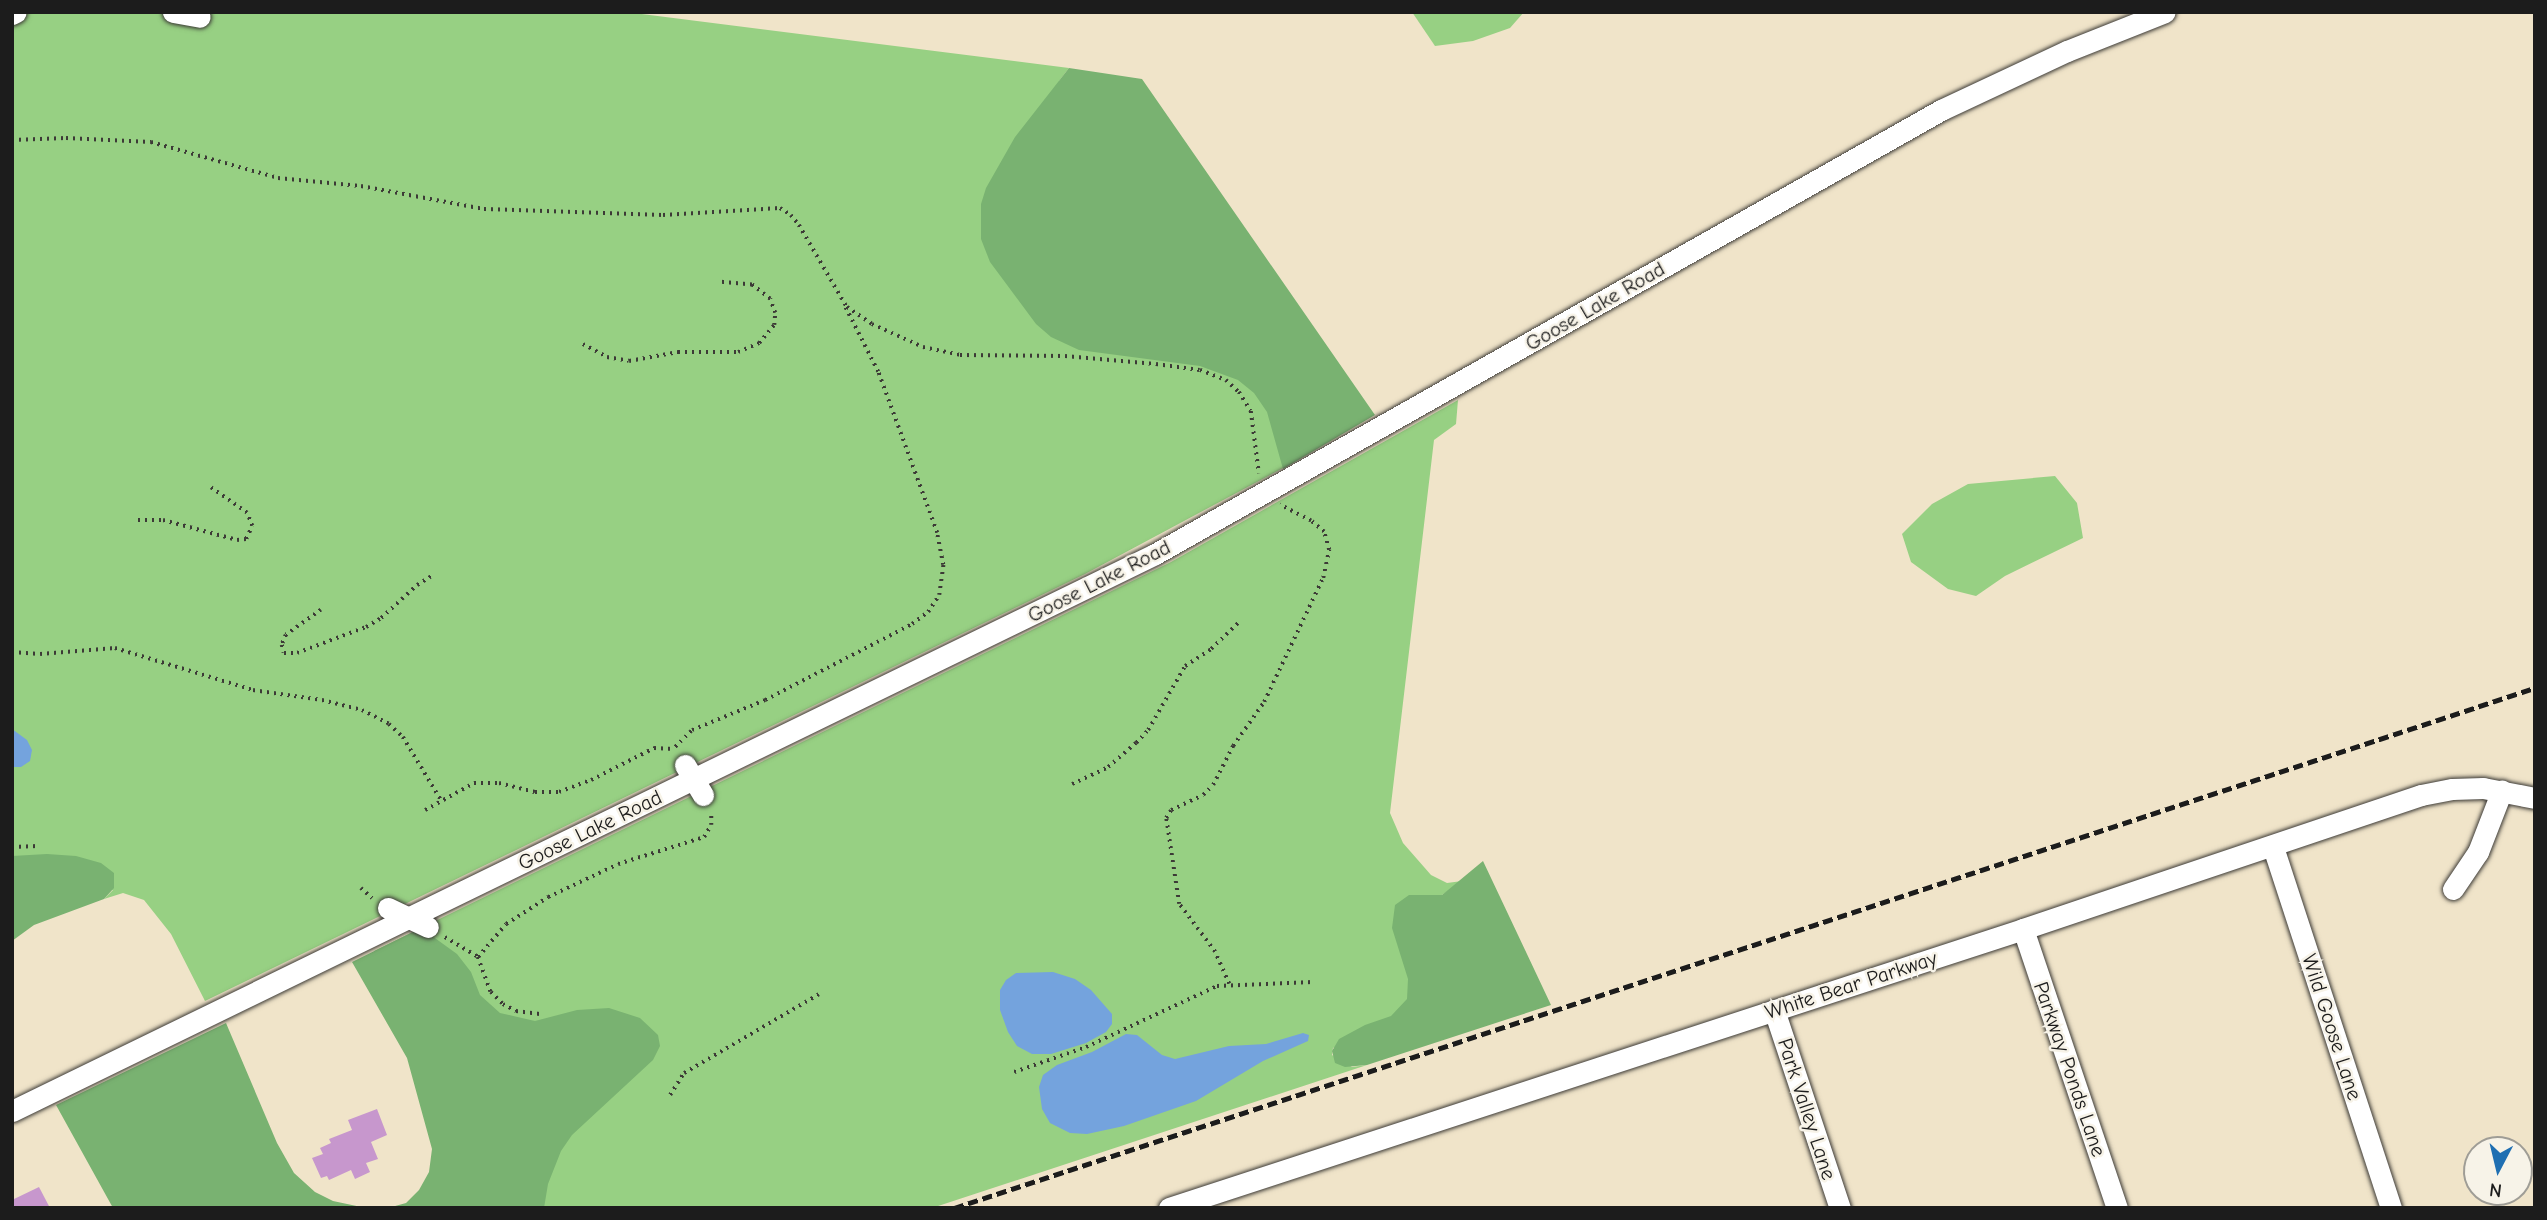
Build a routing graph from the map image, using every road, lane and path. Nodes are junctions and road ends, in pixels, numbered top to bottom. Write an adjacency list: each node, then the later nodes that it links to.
1 (173, 12): 3 (street)
2 (2165, 12): 9 (street, Goose Lake Road)
3 (200, 17)
4 (12, 140): 6 (path)
5 (718, 282): 7 (path)
6 (841, 300): 9 (path); 15 (path)
7 (583, 344)
8 (211, 488): 10 (path)
9 (1269, 491): 15 (street, Goose Lake Road); 31 (path)
10 (138, 520)
11 (433, 576): 12 (path)
12 (321, 610)
13 (1239, 622): 16 (path)
14 (12, 652): 19 (path)
15 (689, 773): 19 (path); 26 (street, Goose Lake Road); 29 (path)
16 (1072, 784)
17 (2502, 790): 18 (street, White Bear Parkway); 23 (street, White Bear Parkway); 24 (street)
18 (2535, 798)
19 (441, 800): 20 (path)
20 (425, 810)
21 (38, 846): 22 (path)
22 (12, 847)
23 (2273, 847): 28 (street, White Bear Parkway); 42 (street, Wild Goose Lane)
24 (2453, 889)
25 (388, 908): 26 (street)
26 (409, 918): 27 (street); 37 (street, Goose Lake Road)
27 (428, 927): 29 (path)
28 (2023, 929): 33 (street, White Bear Parkway); 41 (street, Parkway Ponds Lane)
29 (478, 957): 34 (path)
30 (1313, 982): 31 (path)
31 (1229, 984): 35 (path)
32 (819, 994): 36 (path)
33 (1774, 1010): 38 (street, White Bear Parkway); 40 (street, Park Valley Lane)
34 (540, 1014)
35 (1014, 1072)
36 (670, 1095)
37 (12, 1111)
38 (1196, 1203): 39 (street, White Bear Parkway)
39 (1170, 1208)
40 (1840, 1208)
41 (2116, 1208)
42 (2391, 1208)

